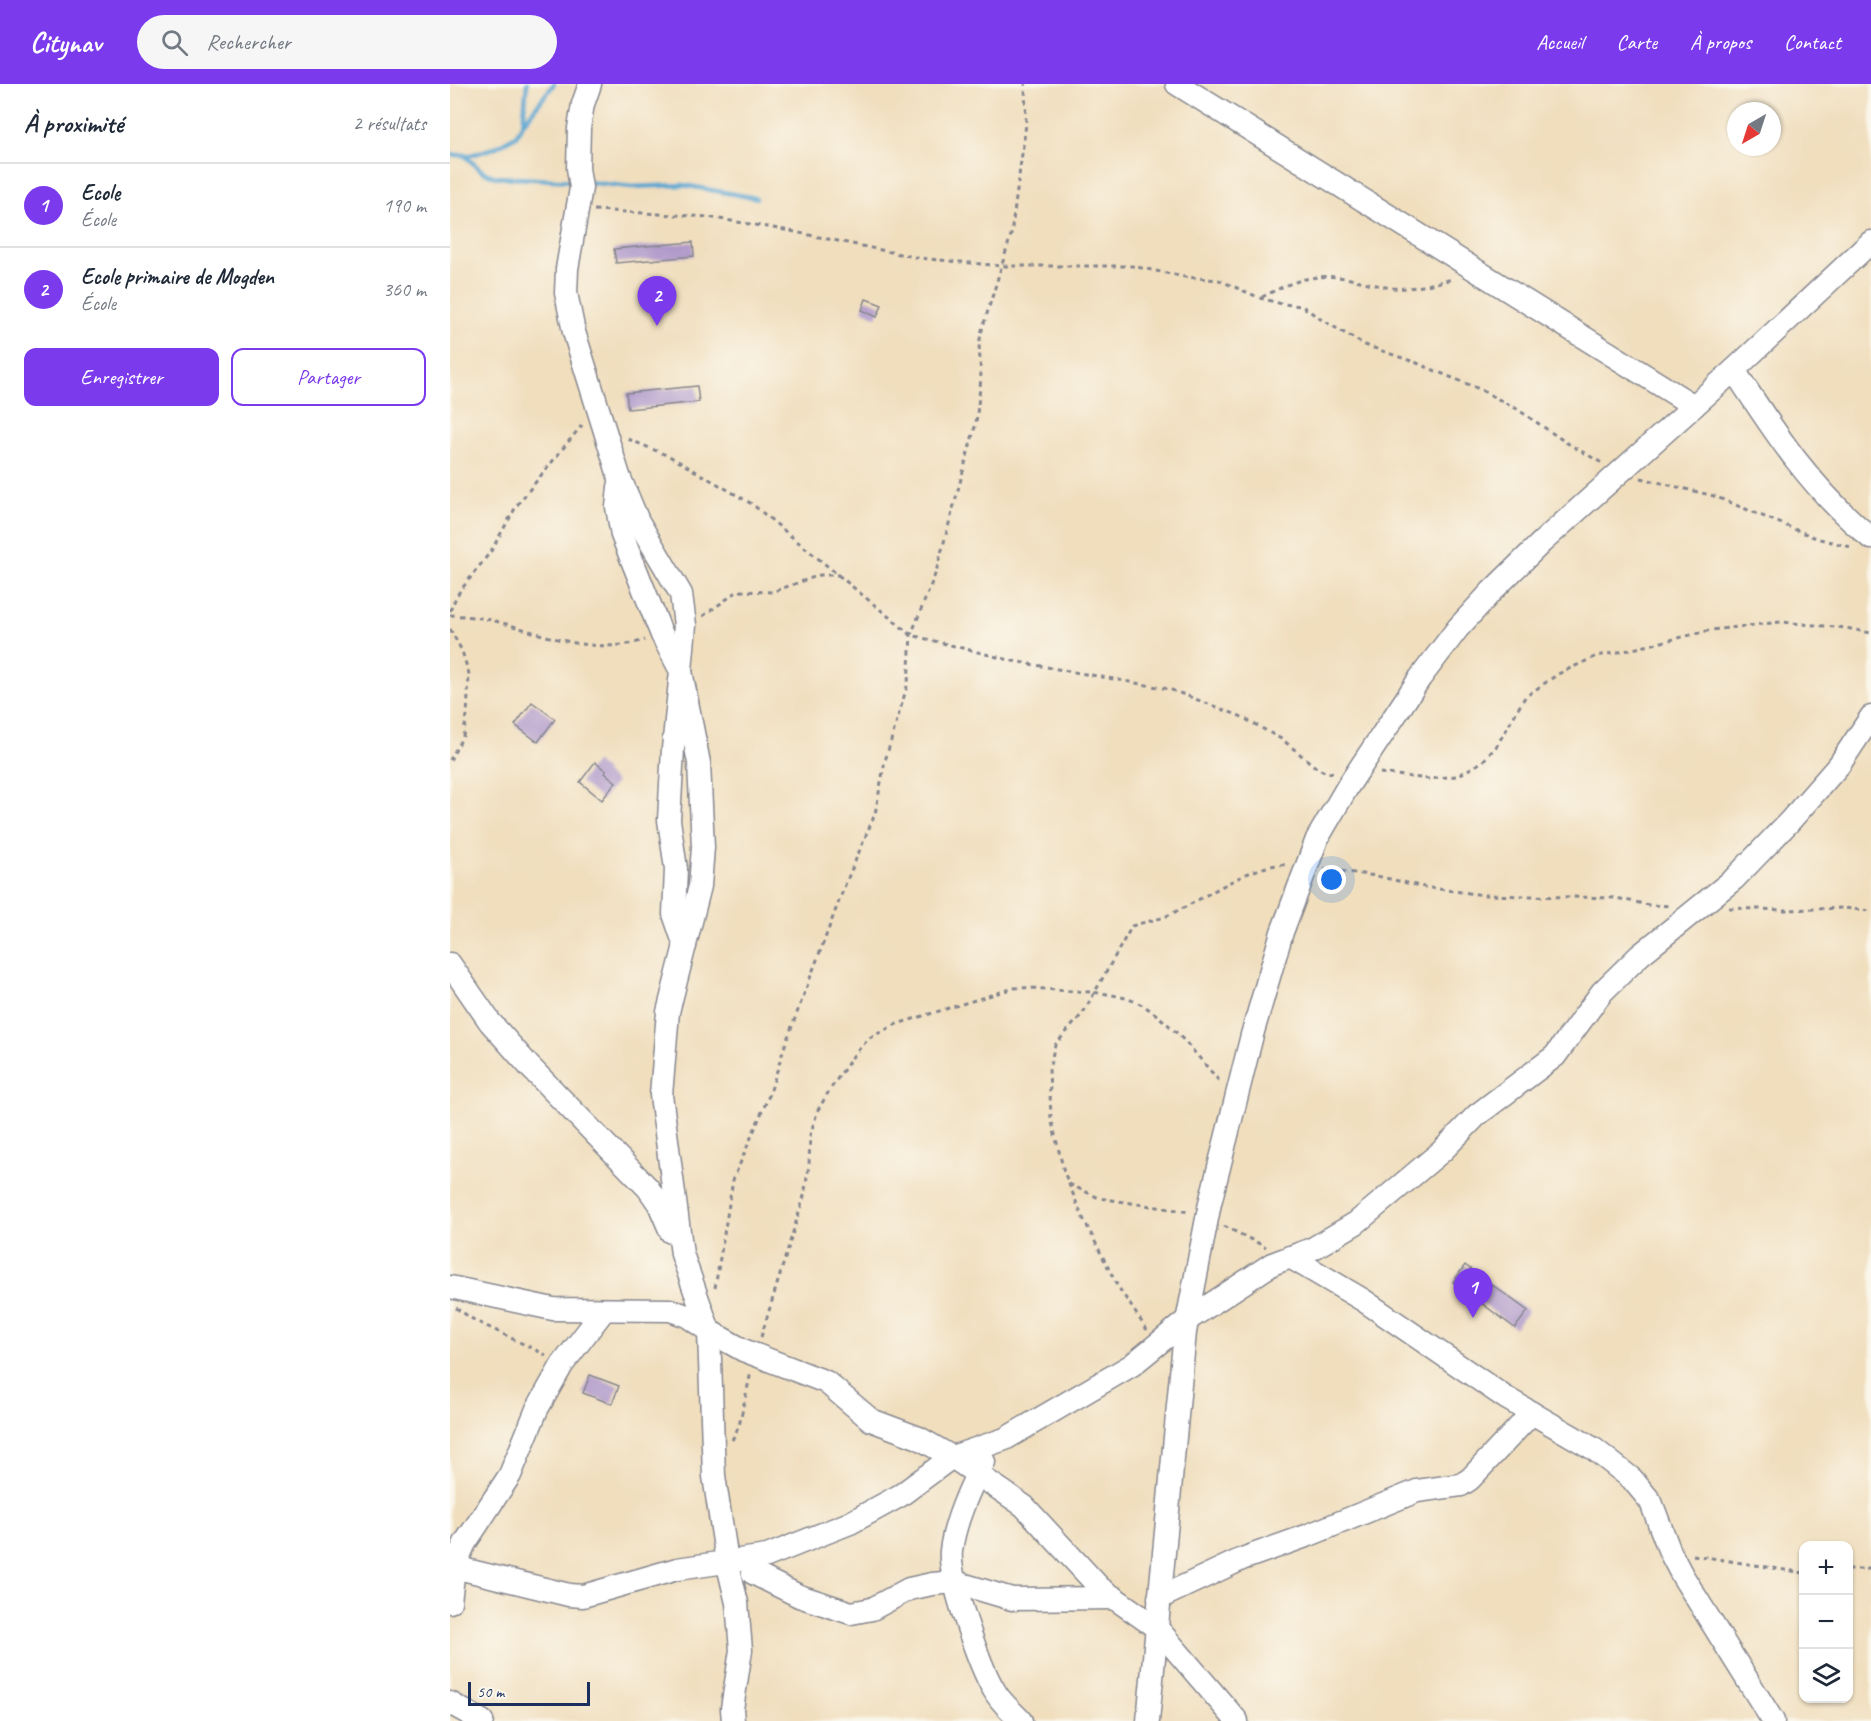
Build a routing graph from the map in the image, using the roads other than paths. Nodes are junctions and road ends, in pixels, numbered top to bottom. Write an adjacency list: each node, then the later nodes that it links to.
1 (590, 84): 6 (street)
2 (1177, 84): 5 (street)
3 (1871, 242): 4 (street)
4 (1734, 370): 5 (street); 7 (street)
5 (1694, 406): 16 (street)
6 (620, 476): 8 (street); 8 (street)
7 (1863, 543)
8 (681, 671): 10 (street); 10 (street)
9 (1871, 717): 13 (street)
10 (685, 946): 12 (street)
11 (450, 964): 12 (street)
12 (681, 1254): 17 (street)
13 (1290, 1257): 16 (street); 18 (street)
14 (450, 1287): 15 (street)
15 (604, 1310): 17 (street); 24 (street)
16 (1187, 1320): 19 (street); 27 (street)
17 (709, 1331): 20 (street); 22 (street)
18 (1532, 1413): 27 (street); 37 (street)
19 (995, 1443): 20 (street); 21 (street)
20 (952, 1457): 21 (street); 23 (street)
21 (977, 1474): 25 (street); 26 (street)
22 (727, 1561): 23 (street); 24 (street); 29 (street)
23 (760, 1564): 25 (street); 29 (street)
24 (452, 1567): 28 (street)
25 (955, 1582): 26 (street); 34 (street)
26 (1114, 1598): 30 (street)
27 (1159, 1598): 30 (street)
28 (450, 1602)
29 (737, 1603): 33 (street)
30 (1156, 1628): 35 (street); 36 (street)
31 (450, 1703): 32 (street)
32 (482, 1721)
33 (733, 1721)
34 (1021, 1721)
35 (1148, 1721)
36 (1237, 1721)
37 (1773, 1721)

